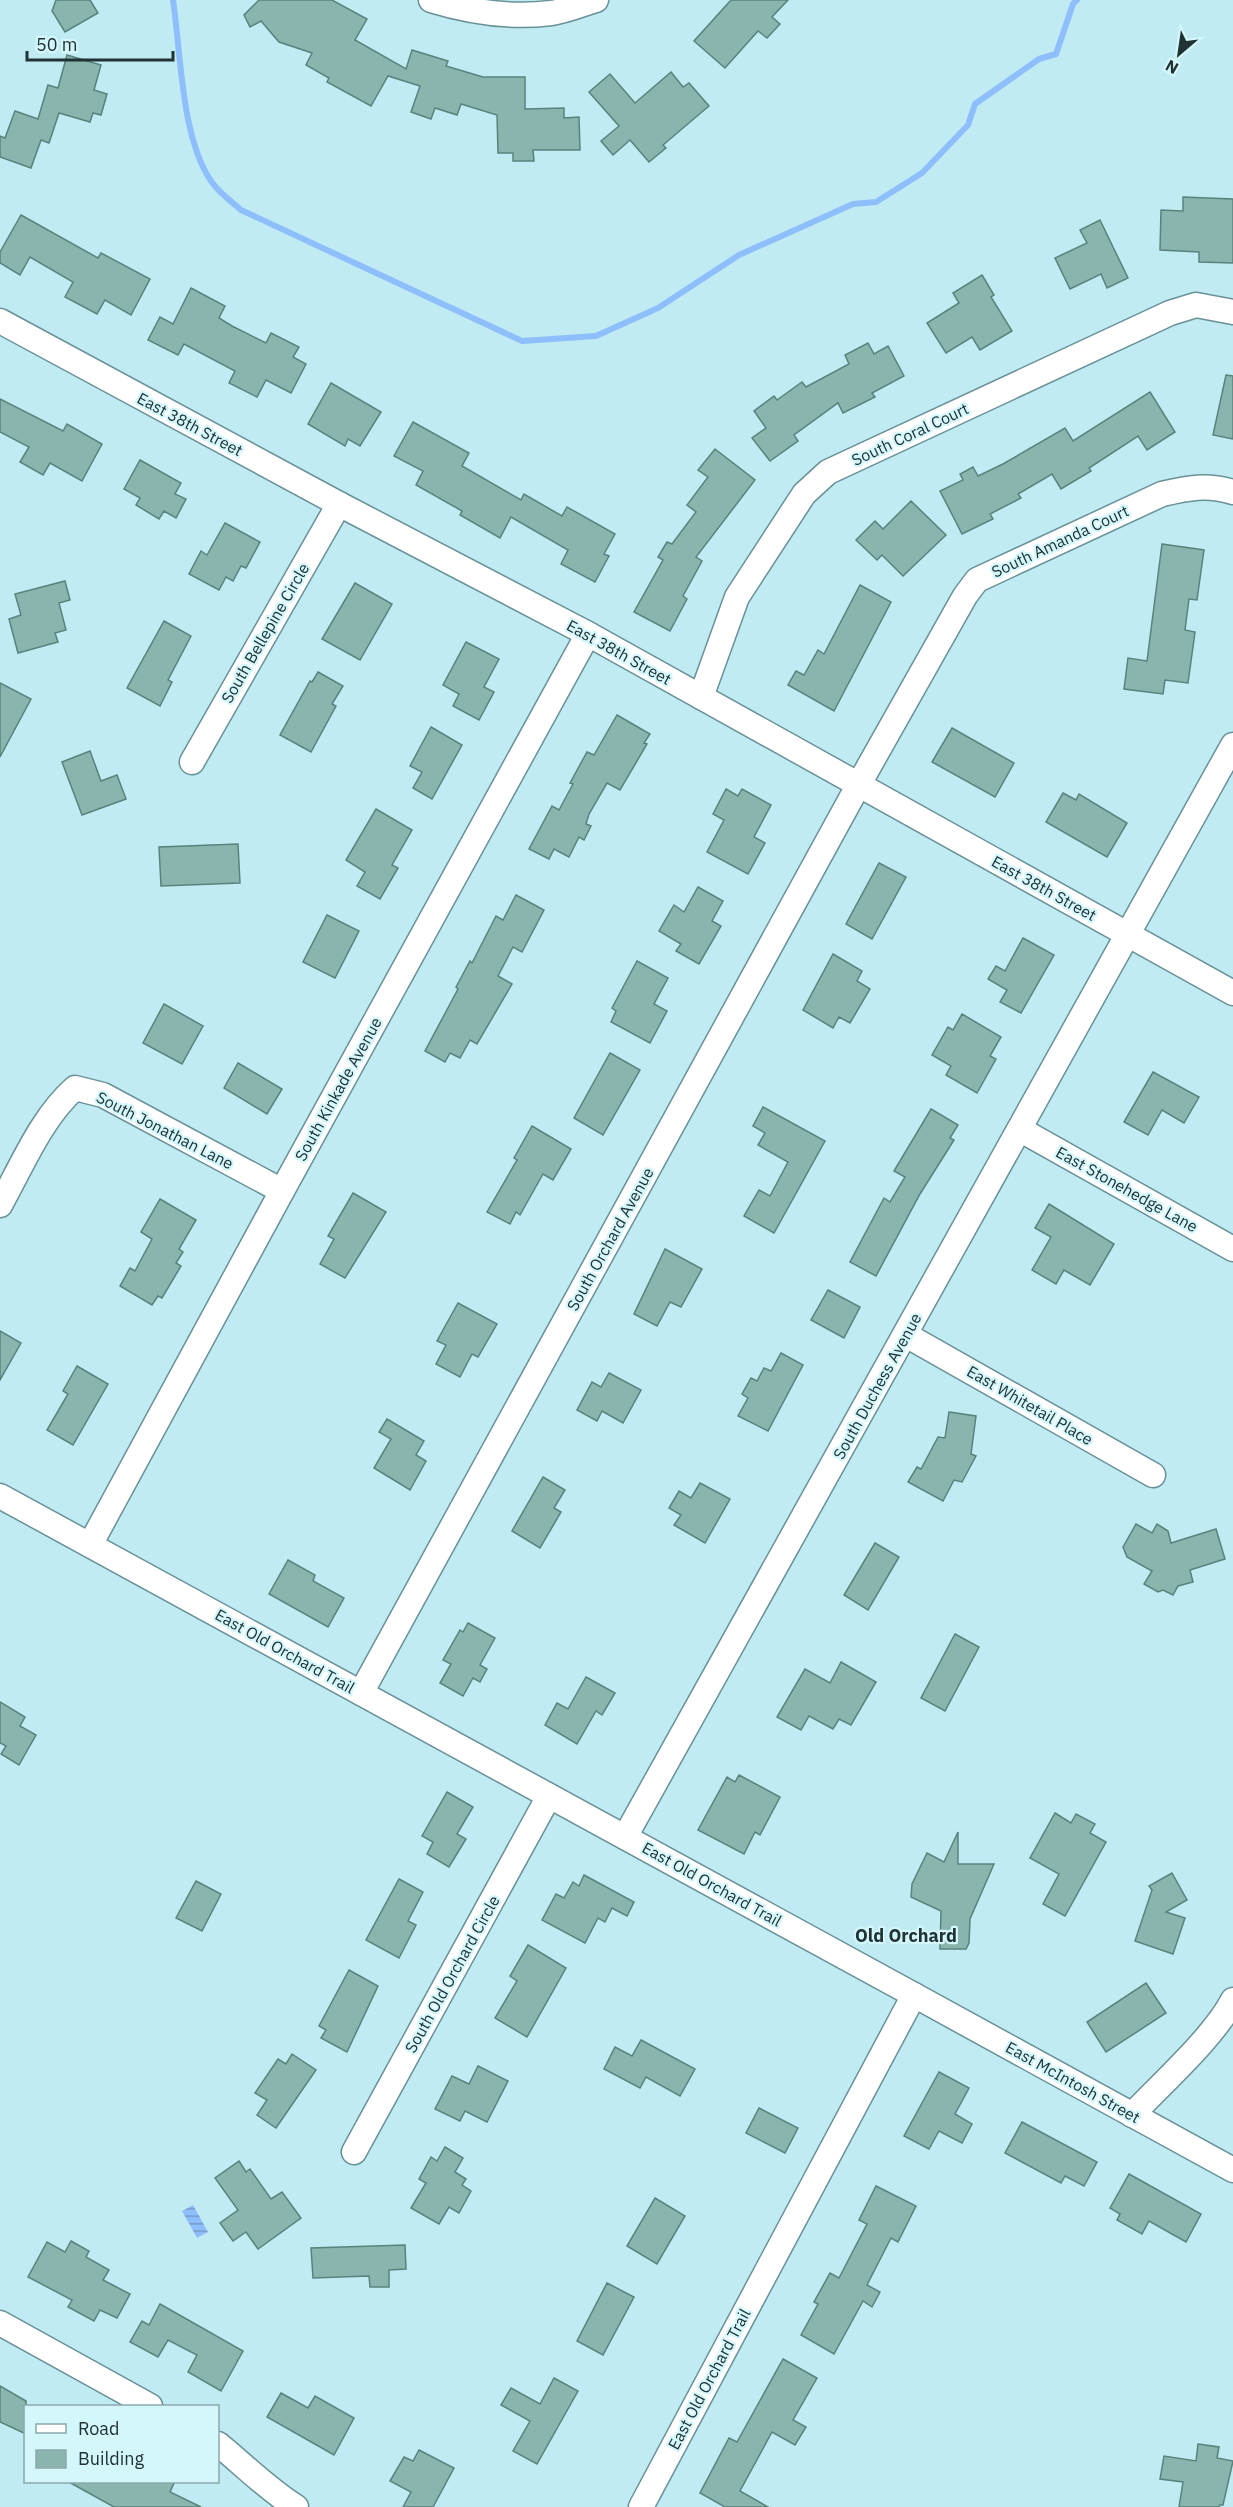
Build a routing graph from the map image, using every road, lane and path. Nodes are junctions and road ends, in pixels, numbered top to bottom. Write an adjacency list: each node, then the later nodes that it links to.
1 (432, 0): 2 (street)
2 (596, 0)
3 (1233, 312): 8 (street, South Coral Court)
4 (0, 321): 6 (street, East 38th Street)
5 (1233, 492): 11 (street, South Amanda Court)
6 (339, 504): 7 (street, East 38th Street); 10 (street, South Bellepine Circle)
7 (588, 634): 8 (street, East 38th Street); 15 (street, South Kinkade Avenue)
8 (701, 697): 11 (street, East 38th Street)
9 (1233, 745): 12 (street)
10 (192, 762)
11 (859, 784): 12 (street, East 38th Street); 22 (street, South Orchard Avenue)
12 (1128, 934): 13 (street, East 38th Street); 14 (street, South Duchess Avenue)
13 (1233, 993)
14 (1021, 1130): 17 (street, East Stonehedge Lane); 18 (street, South Duchess Avenue)
15 (282, 1191): 16 (street, South Jonathan Lane); 21 (street, South Kinkade Avenue)
16 (0, 1205)
17 (1233, 1249)
18 (906, 1335): 19 (street, East Whitetail Place); 24 (street, South Duchess Avenue)
19 (1153, 1475)
20 (0, 1496): 21 (street, East Old Orchard Trail)
21 (90, 1545): 22 (street, East Old Orchard Trail)
22 (361, 1693): 23 (street, East Old Orchard Trail)
23 (549, 1796): 24 (street, East Old Orchard Trail); 28 (street, South Old Orchard Circle)
24 (625, 1837): 25 (street, East Old Orchard Trail)
25 (914, 1995): 27 (street, East McIntosh Street); 34 (street, East Old Orchard Trail)
26 (1233, 2000): 27 (street)
27 (1132, 2115): 29 (street, East McIntosh Street)
28 (354, 2152)
29 (1233, 2170)
30 (0, 2323): 31 (street)
31 (148, 2405)
32 (219, 2445): 33 (street)
33 (296, 2507)
34 (641, 2507)

